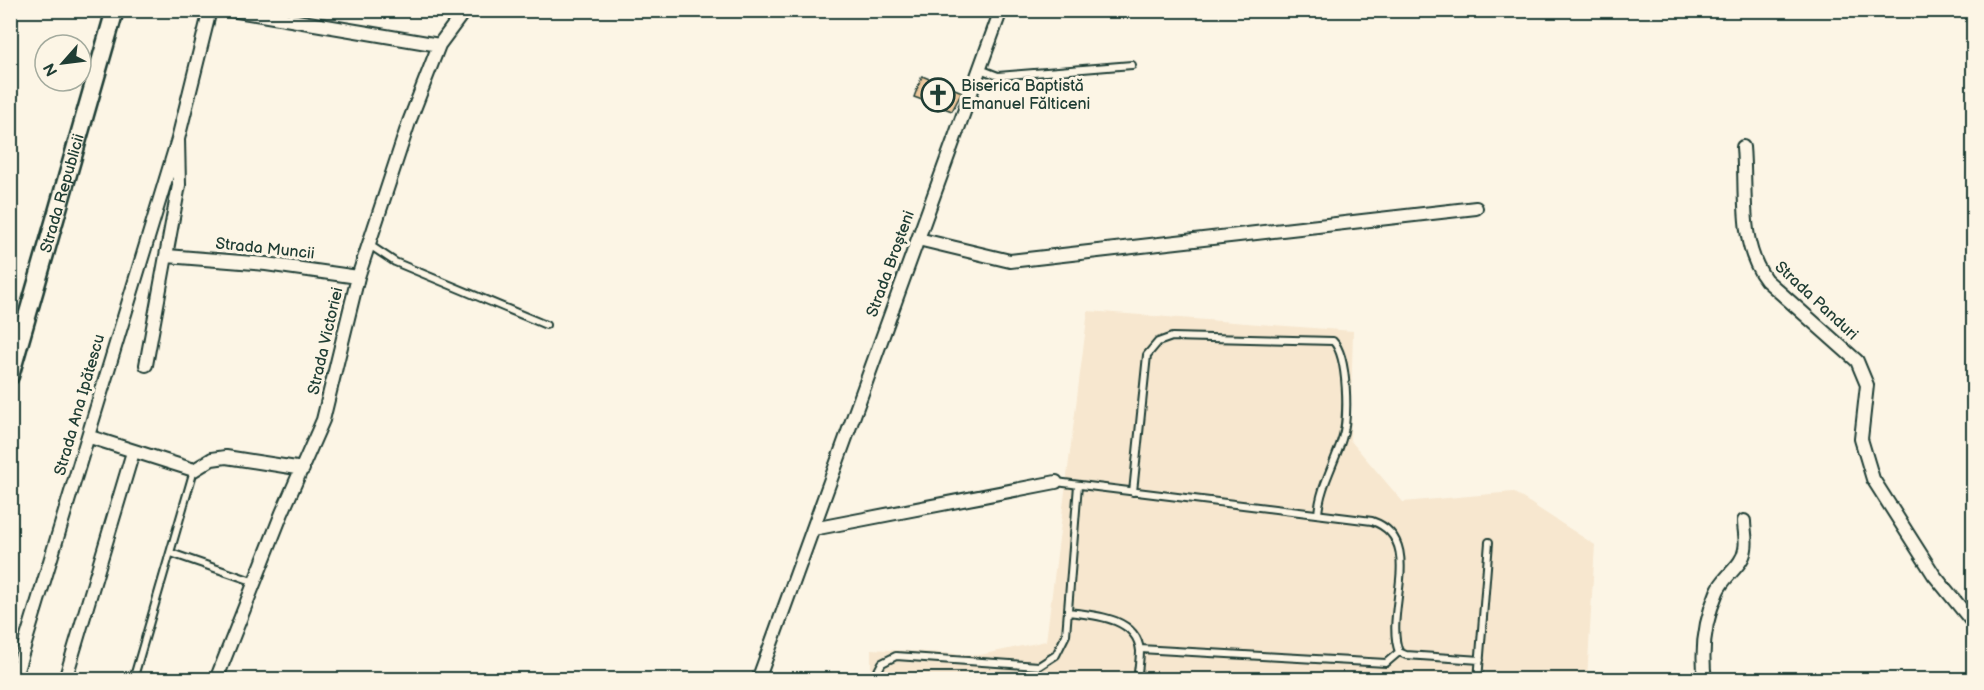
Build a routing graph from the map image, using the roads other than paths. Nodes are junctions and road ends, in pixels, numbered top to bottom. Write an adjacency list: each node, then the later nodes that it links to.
1 (115, 10): 18 (main road, Strada Republicii)
2 (210, 10): 9 (street, Strada Ana Ipătescu)
3 (231, 10): 6 (street)
4 (465, 10): 6 (street, Strada Victoriei)
5 (1001, 10): 8 (street, Strada Broșteni)
6 (439, 45): 13 (street, Strada Victoriei)
7 (1132, 65): 8 (lane)
8 (980, 69): 12 (street, Strada Broșteni)
9 (178, 139): 14 (street, Strada Ana Ipătescu); 19 (street, Strada Ana Ipătescu)
10 (1743, 147): 33 (street, Strada Panduri)
11 (1476, 208): 12 (street)
12 (918, 239): 28 (street, Strada Broșteni)
13 (368, 244): 15 (street, Strada Victoriei); 16 (lane)
14 (167, 256): 15 (street, Strada Muncii); 17 (street, Strada Ana Ipătescu)
15 (358, 277): 21 (street, Strada Victoriei)
16 (546, 325)
17 (146, 365)
18 (10, 376)
19 (90, 437): 20 (street); 37 (street, Strada Ana Ipătescu)
20 (133, 452): 22 (street); 38 (street)
21 (303, 469): 22 (street); 31 (street, Strada Victoriei)
22 (194, 470): 30 (lane)
23 (1056, 482): 24 (lane); 28 (street)
24 (1077, 485): 25 (lane); 32 (lane)
25 (1133, 492): 26 (lane); 26 (lane)
26 (1318, 514): 35 (lane)
27 (1744, 521): 45 (street)
28 (813, 529): 41 (street, Strada Broșteni)
29 (1490, 542): 36 (lane)
30 (171, 553): 31 (lane); 39 (lane)
31 (255, 582): 40 (street, Strada Victoriei)
32 (1068, 612): 34 (lane); 42 (lane)
33 (1974, 624)
34 (1140, 649): 35 (lane); 43 (lane)
35 (1399, 652): 36 (lane)
36 (1480, 660): 44 (lane)
37 (14, 680)
38 (65, 680)
39 (133, 680)
40 (216, 680)
41 (758, 680)
42 (873, 680)
43 (1137, 680)
44 (1478, 680)
45 (1706, 680)

